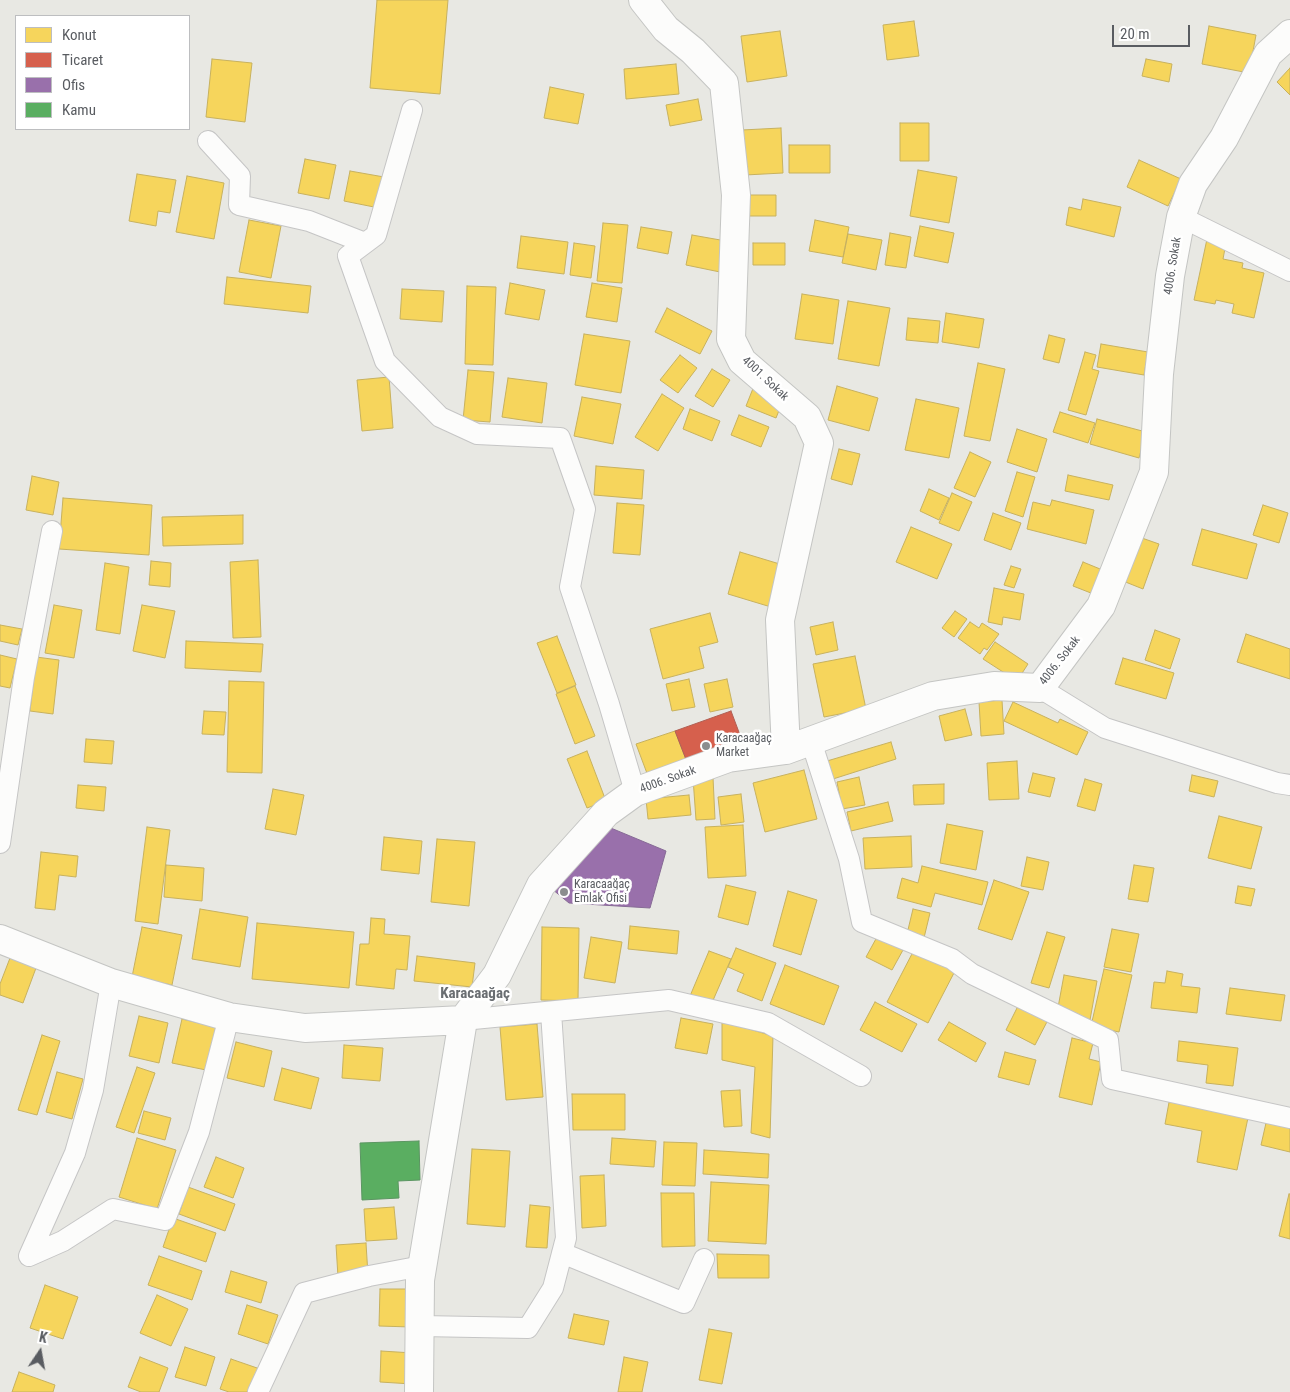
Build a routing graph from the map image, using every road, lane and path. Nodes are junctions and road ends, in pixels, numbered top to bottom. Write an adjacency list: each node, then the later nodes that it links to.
1 (643, 0): 10 (street, 4001. Sokak)
2 (1290, 34): 5 (street, 4006. Sokak)
3 (412, 110): 6 (street)
4 (208, 141): 6 (street)
5 (1181, 217): 7 (street); 9 (street, 4006. Sokak)
6 (365, 244): 12 (street)
7 (1290, 271)
8 (52, 530): 13 (street)
9 (1040, 688): 10 (street, 4006. Sokak); 11 (street)
10 (798, 745): 12 (street, 4006. Sokak); 20 (street)
11 (1290, 785)
12 (635, 792): 18 (street, 4006. Sokak)
13 (0, 843)
14 (0, 940): 15 (street)
15 (111, 983): 17 (street); 17 (street)
16 (551, 1012): 18 (street); 19 (street); 21 (street)
17 (229, 1017): 18 (street)
18 (463, 1020): 23 (street)
19 (861, 1076)
20 (1290, 1118)
21 (562, 1252): 22 (street); 24 (street)
22 (704, 1259)
23 (422, 1266): 24 (street); 25 (street)
24 (421, 1326): 26 (street)
25 (258, 1392)
26 (419, 1392)

